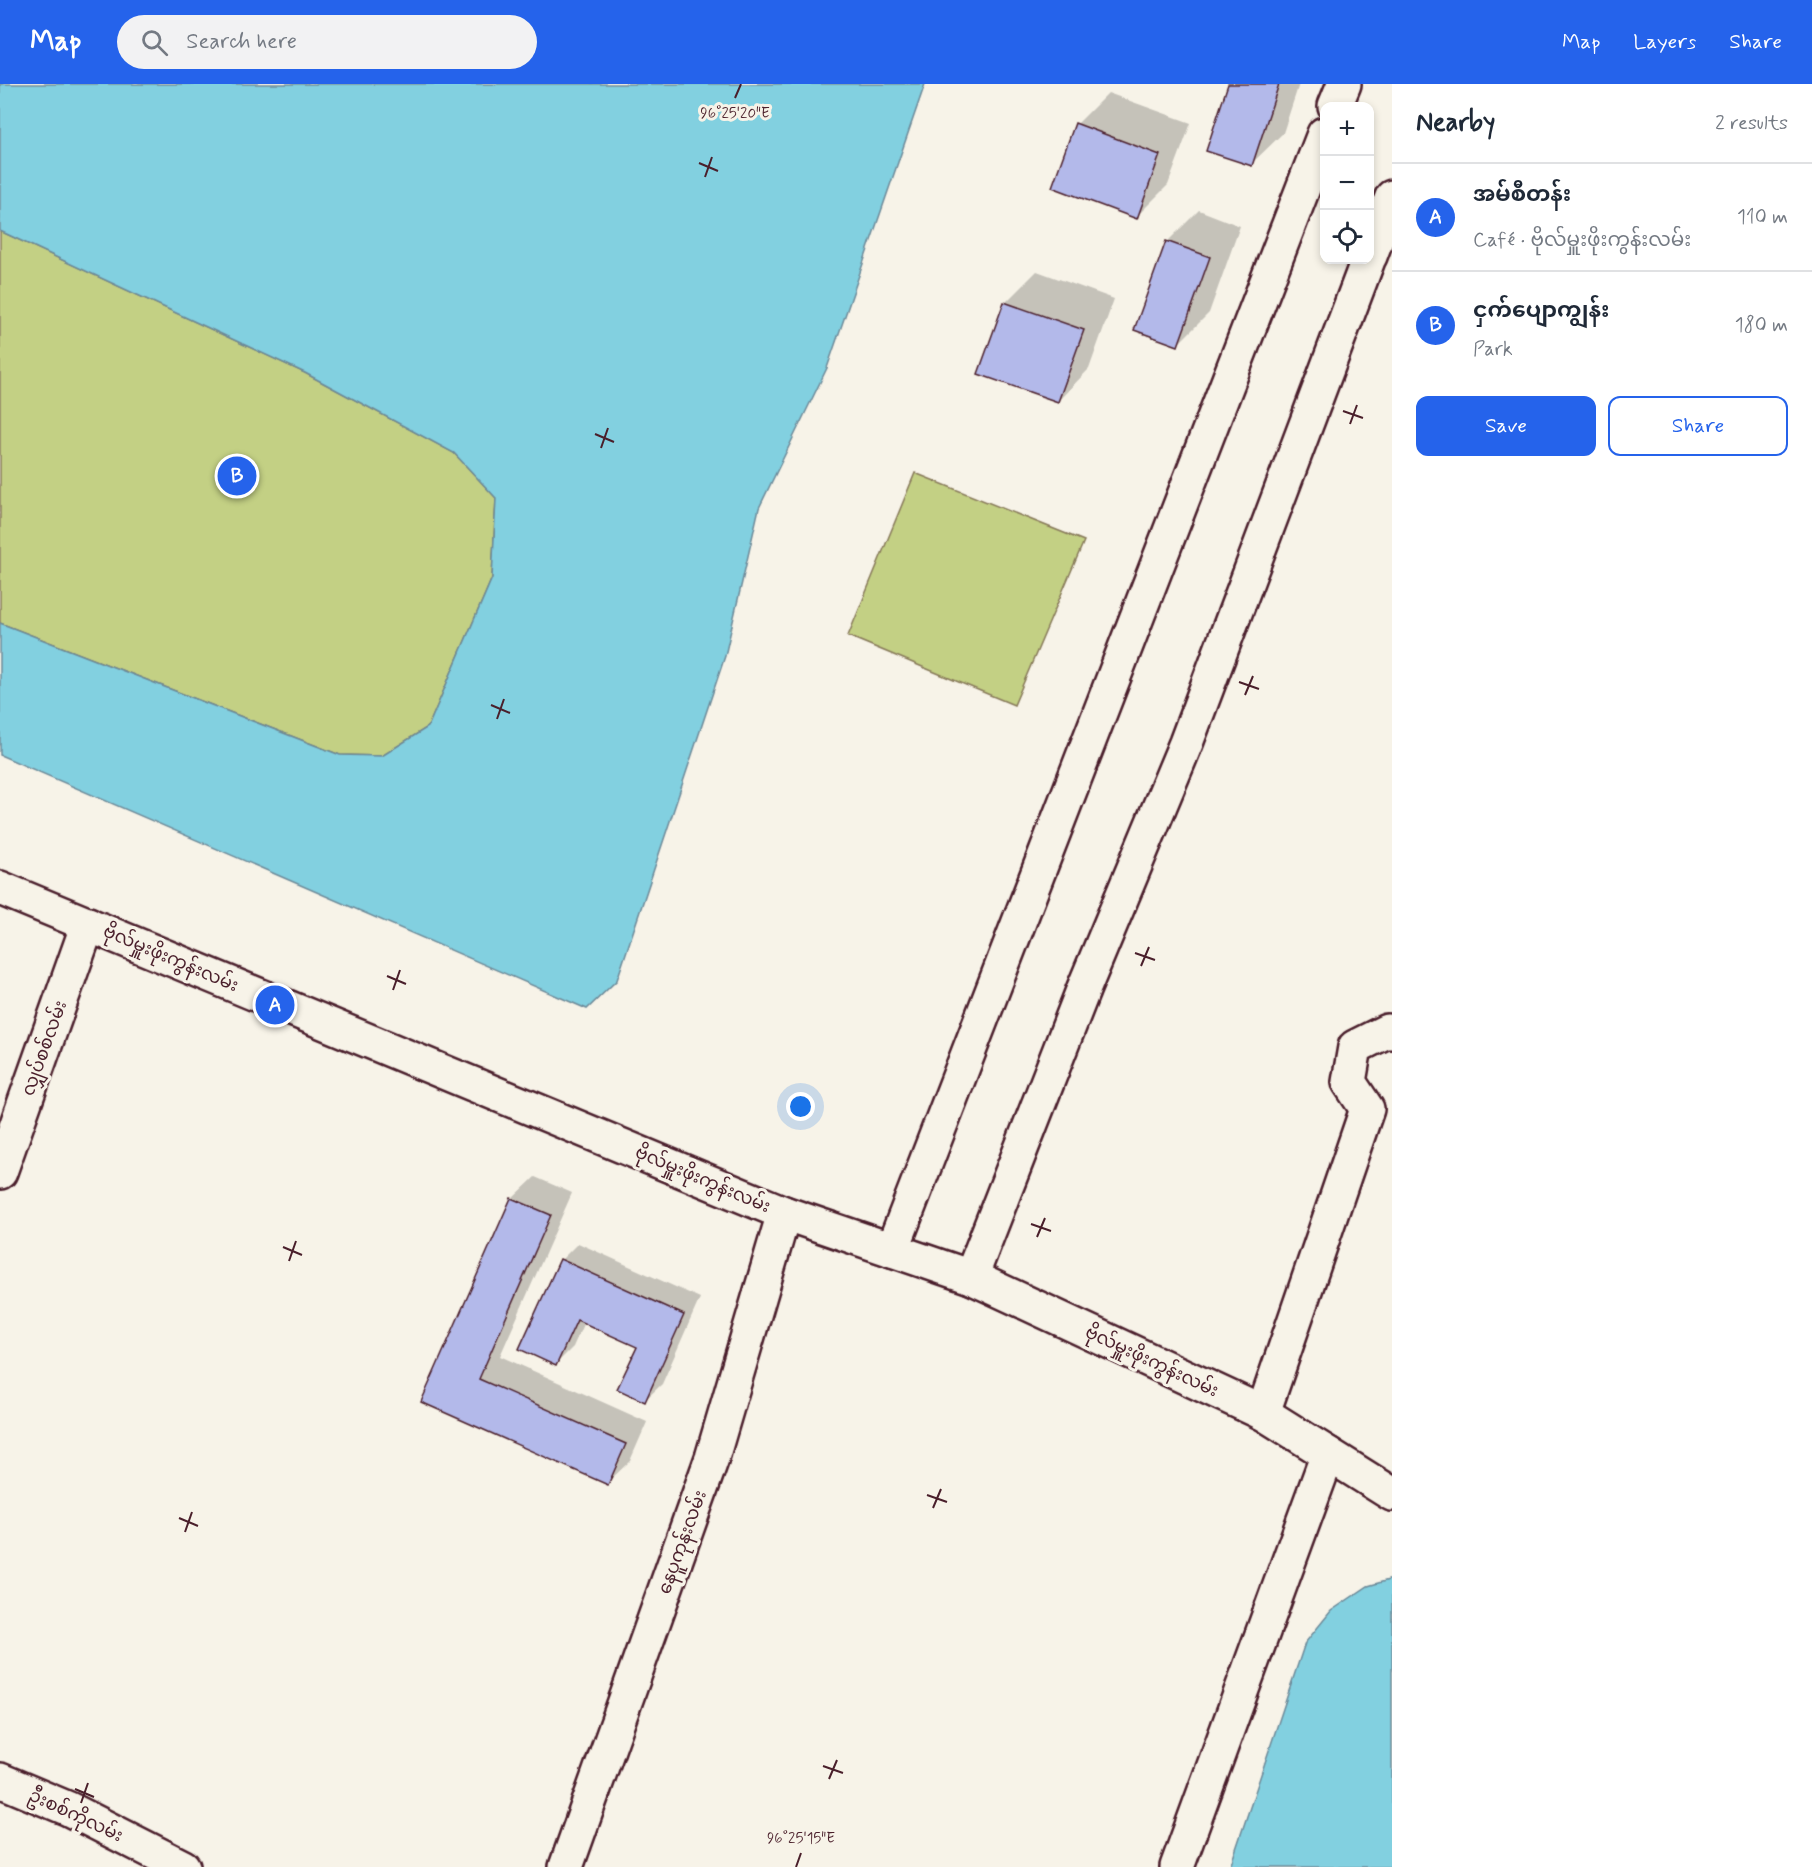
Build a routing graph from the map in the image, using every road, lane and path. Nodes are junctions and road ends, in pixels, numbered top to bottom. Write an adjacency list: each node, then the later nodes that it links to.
1 (1344, 84): 2 (street)
2 (1337, 102)
3 (1320, 144): 13 (street)
4 (1392, 197): 5 (street)
5 (1374, 245)
6 (1367, 264): 14 (street)
7 (0, 888): 8 (street, ဗိုလ်မှူးဖိုးကွန်းလမ်း)
8 (88, 924): 11 (street, လျှပ်စစ်လမ်း); 12 (street, ဗိုလ်မှူးဖိုးကွန်းလမ်း)
9 (1392, 1032): 10 (street)
10 (1379, 1110): 15 (street)
11 (0, 1172)
12 (784, 1213): 13 (street, ဗိုလ်မှူးဖိုးကွန်းလမ်း); 20 (street, နေပူကုန်းလမ်း)
13 (892, 1250): 14 (street, ဗိုလ်မှူးဖိုးကွန်းလမ်း)
14 (971, 1277): 15 (street, ဗိုလ်မှူးဖိုးကွန်းလမ်း)
15 (1263, 1413): 16 (street, ဗိုလ်မှူးဖိုးကွန်းလမ်း)
16 (1328, 1454): 17 (street, ဗိုလ်မှူးဖိုးကွန်းလမ်း); 21 (street)
17 (1392, 1494)
18 (0, 1780): 19 (street, ဦးစစ်ကိုလမ်း)
19 (183, 1867)
20 (566, 1867)
21 (1177, 1867)

